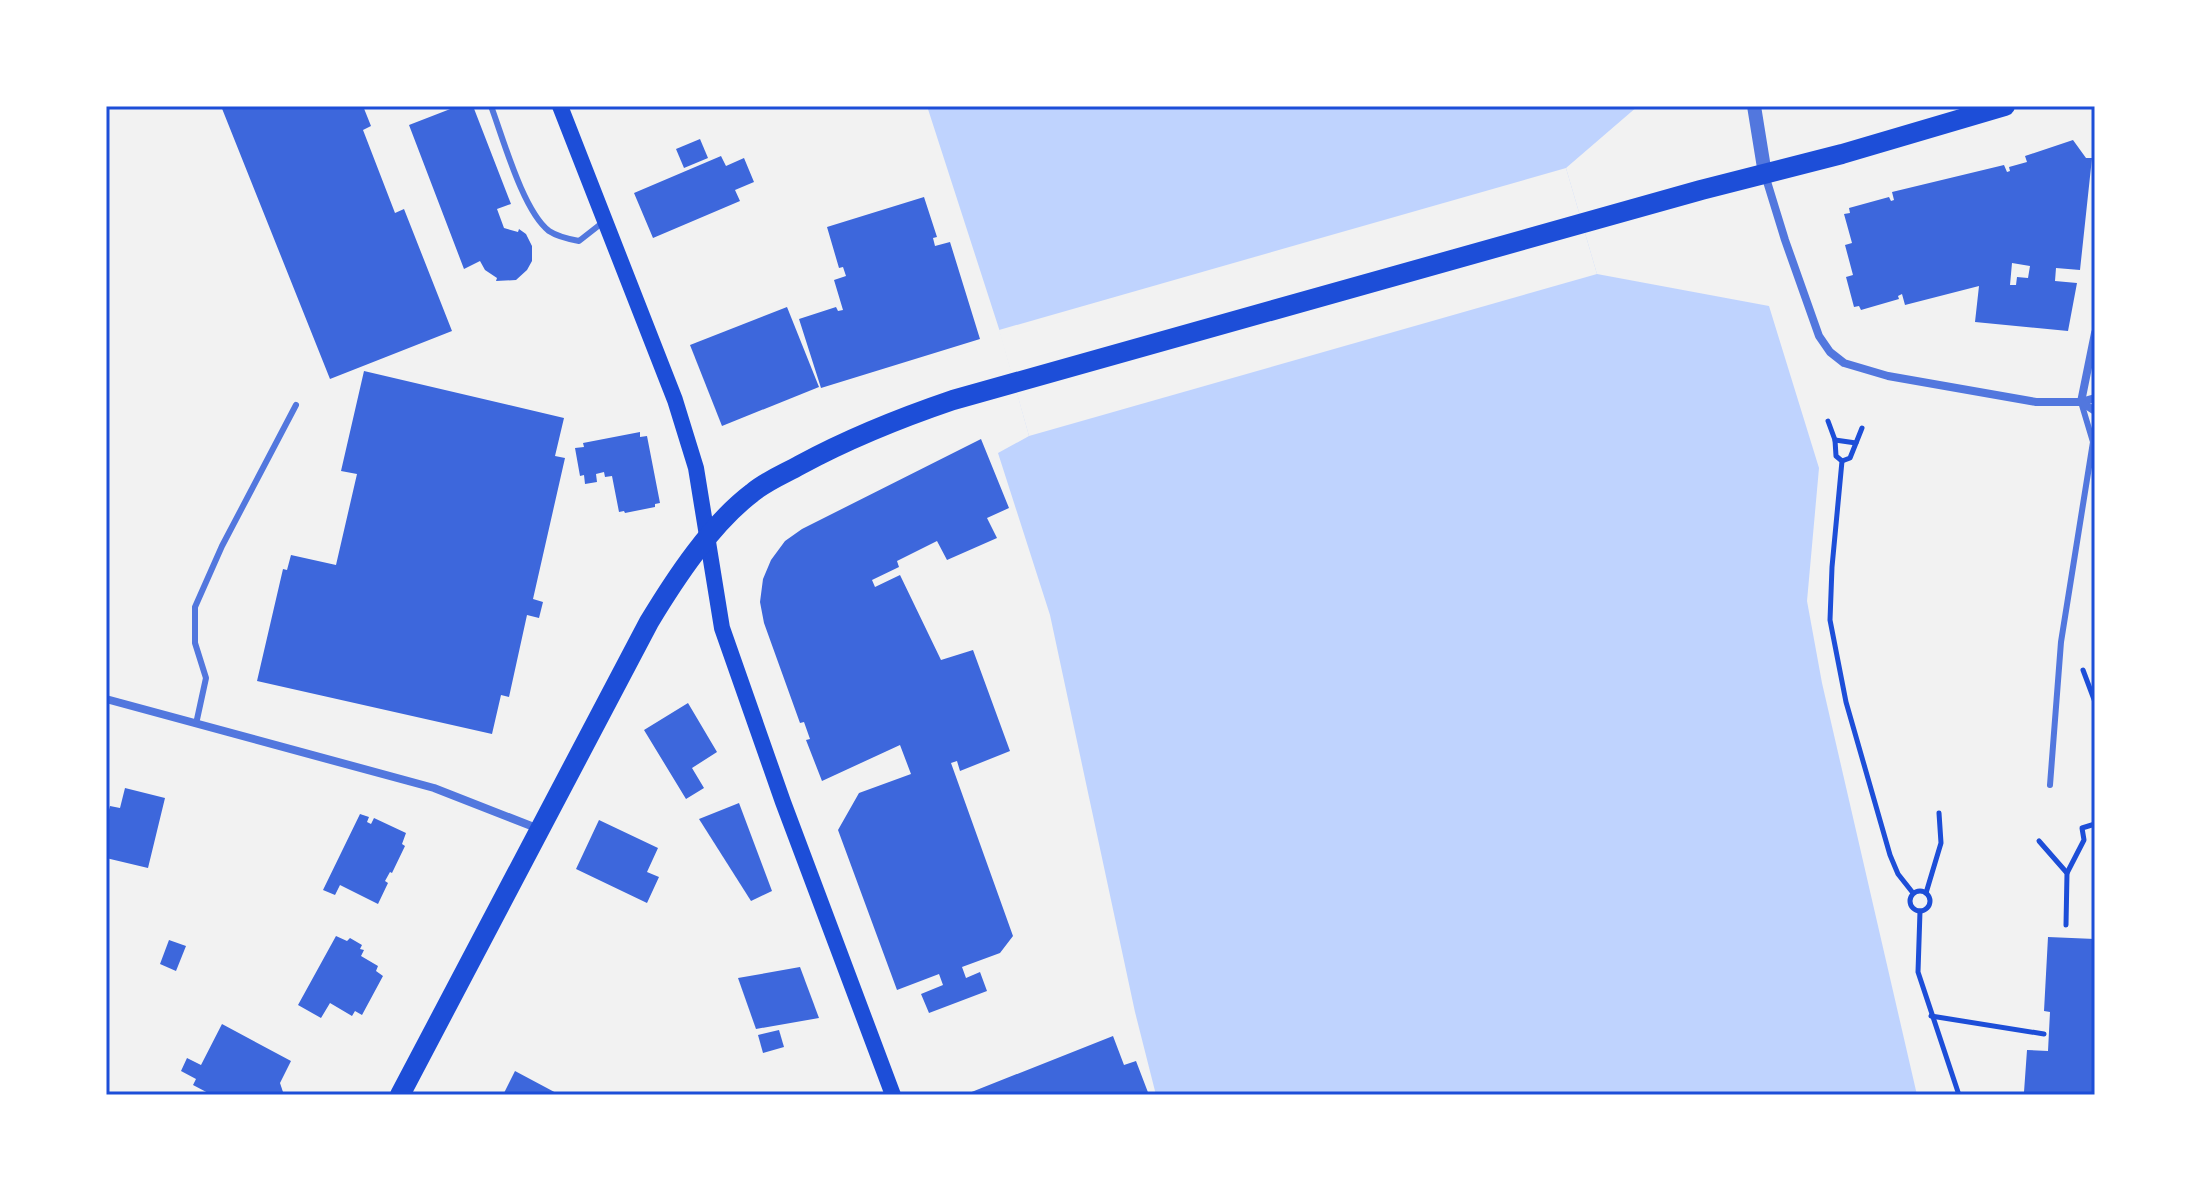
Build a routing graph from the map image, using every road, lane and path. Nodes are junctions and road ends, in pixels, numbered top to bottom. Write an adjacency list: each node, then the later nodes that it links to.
1 (491, 106): 6 (lane)
2 (560, 106): 6 (main road)
3 (1754, 106): 5 (street)
4 (2005, 106): 5 (main road)
5 (1765, 174): 9 (street); 17 (main road)
6 (605, 221): 17 (main road)
7 (2095, 333): 9 (street)
8 (2095, 398): 9 (street)
9 (2081, 402): 11 (street); 20 (lane)
10 (296, 405): 19 (lane)
11 (2095, 411)
12 (1828, 421): 14 (path)
13 (1862, 428): 15 (path)
14 (1835, 440): 15 (path); 16 (path)
15 (1856, 443): 16 (path)
16 (1842, 461): 26 (path)
17 (706, 541): 23 (main road); 33 (main road)
18 (106, 699): 19 (street)
19 (196, 724): 23 (street)
20 (2050, 785)
21 (1939, 813): 27 (path)
22 (2095, 824): 25 (path)
23 (540, 830): 32 (main road)
24 (2039, 841): 25 (path)
25 (2067, 873): 29 (path)
26 (1913, 893): 27 (path); 28 (path)
27 (1926, 893): 28 (path)
28 (1920, 911): 30 (path)
29 (2066, 925)
30 (1931, 1016): 31 (path); 34 (path)
31 (2044, 1034)
32 (400, 1095)
33 (893, 1095)
34 (1959, 1095)

